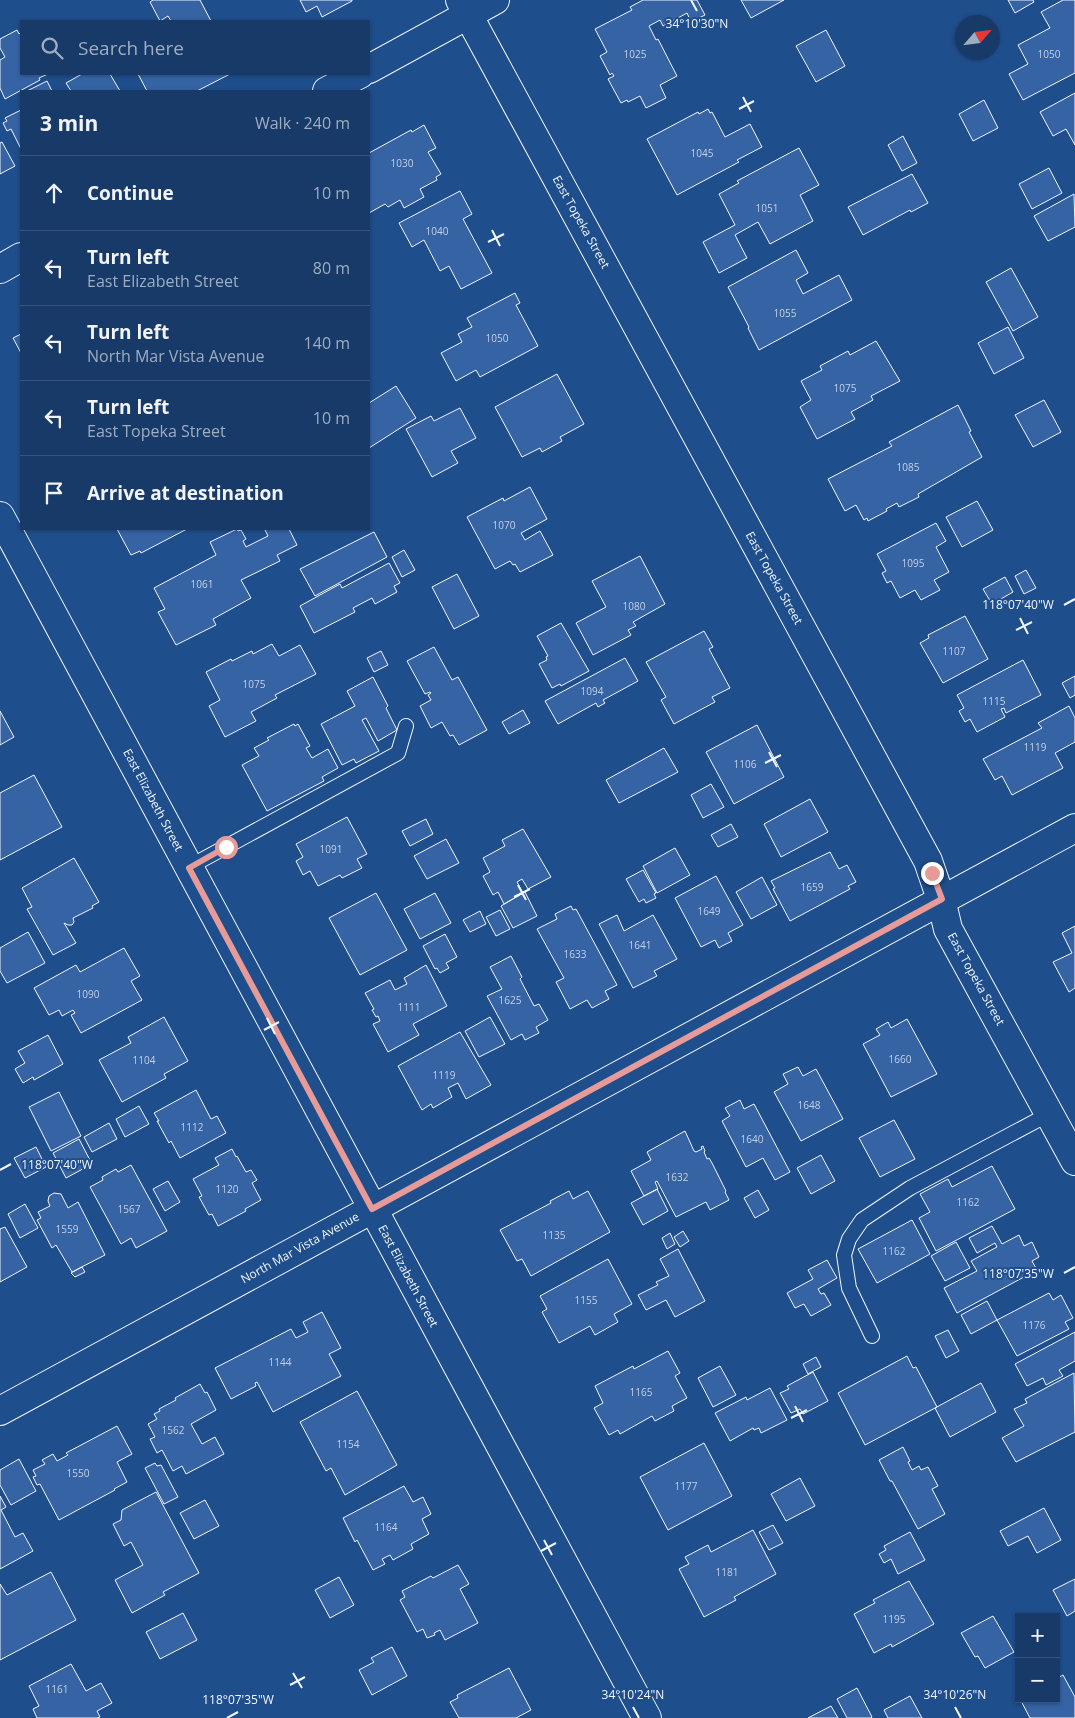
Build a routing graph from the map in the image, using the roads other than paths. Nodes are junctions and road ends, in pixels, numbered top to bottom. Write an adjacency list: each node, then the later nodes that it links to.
1 (495, 0): 2 (street)
2 (464, 7): 3 (street); 12 (street, East Topeka Street)
3 (370, 68)
4 (358, 75): 5 (street)
5 (329, 90)
6 (20, 258): 7 (street)
7 (0, 269)
8 (0, 516): 11 (street, East Elizabeth Street)
9 (406, 726): 11 (lane)
10 (1075, 828): 12 (street, North Mar Vista Avenue)
11 (189, 868): 15 (street, East Elizabeth Street)
12 (942, 899): 13 (street, East Topeka Street); 15 (street, North Mar Vista Avenue)
13 (1050, 1114): 14 (street, East Topeka Street); 16 (lane)
14 (1075, 1161)
15 (372, 1209): 17 (street, North Mar Vista Avenue); 18 (street, East Elizabeth Street)
16 (872, 1336)
17 (0, 1411)
18 (646, 1718)

